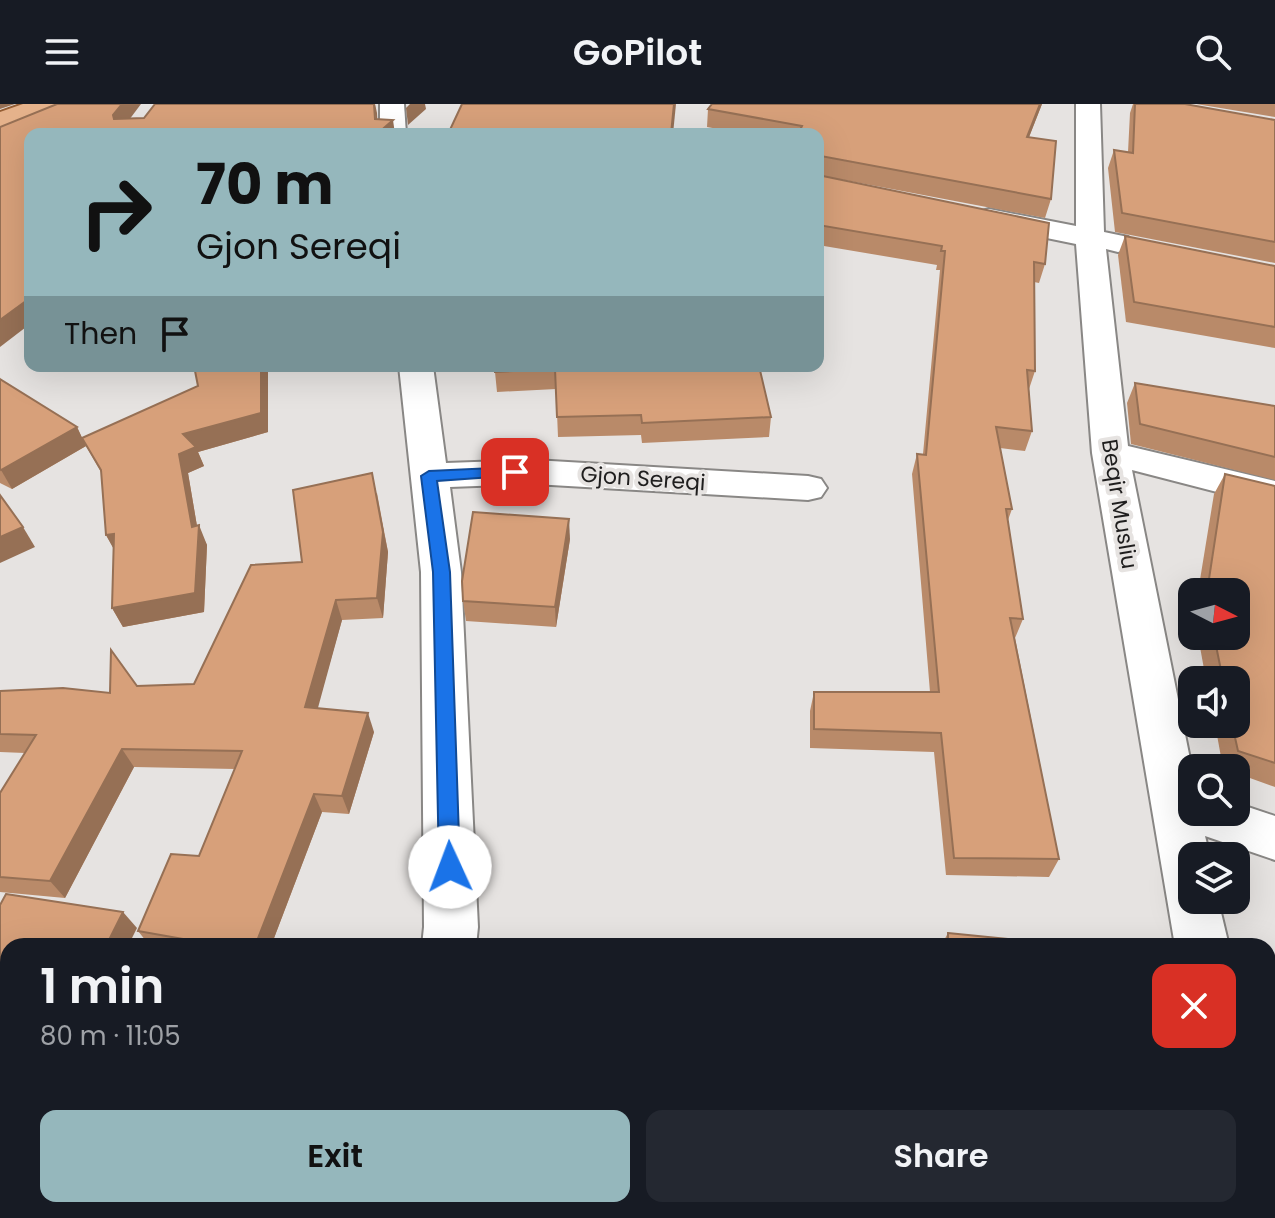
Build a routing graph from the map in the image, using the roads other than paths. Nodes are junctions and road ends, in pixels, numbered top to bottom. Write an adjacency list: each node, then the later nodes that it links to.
1 (392, 104): 5 (street)
2 (1088, 104): 8 (street, Beqir Musliu)
3 (54, 107): 4 (main road); 6 (street)
4 (0, 121)
5 (393, 128)
6 (0, 137)
7 (969, 214): 8 (street)
8 (1090, 237): 9 (street); 11 (street, Beqir Musliu)
9 (1152, 250)
10 (417, 372): 12 (street)
11 (1110, 453): 14 (street); 15 (street, Beqir Musliu)
12 (429, 476): 13 (street, Gjon Sereqi); 19 (street)
13 (808, 488)
14 (1275, 494)
15 (1178, 762)
16 (1240, 826): 17 (street)
17 (1275, 838)
18 (1195, 914): 20 (street, Beqir Musliu)
19 (450, 938)
20 (1200, 938)

